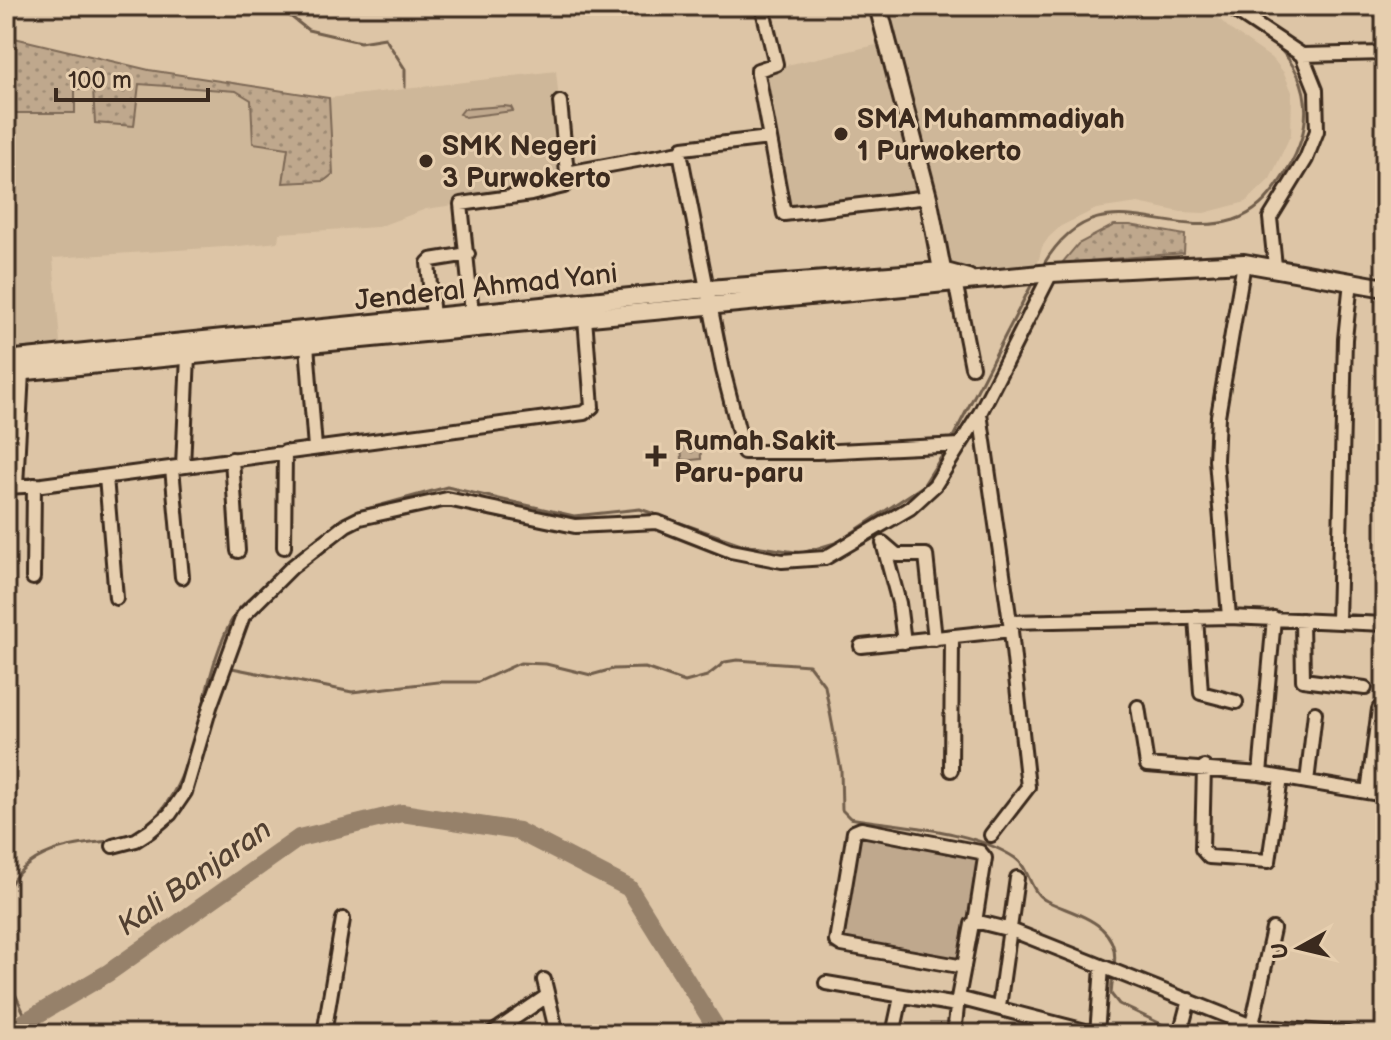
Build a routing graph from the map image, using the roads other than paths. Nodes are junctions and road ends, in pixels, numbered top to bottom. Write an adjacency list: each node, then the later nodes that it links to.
1 (762, 6): 7 (street)
2 (878, 6): 10 (main road)
3 (1228, 6): 5 (street)
4 (1385, 53): 5 (street)
5 (1302, 55): 13 (street)
6 (560, 102): 9 (street)
7 (769, 138): 8 (street); 10 (street)
8 (680, 152): 9 (street); 18 (street)
9 (567, 173): 11 (street)
10 (928, 197): 15 (main road)
11 (468, 254): 19 (street); 21 (street)
12 (1244, 263): 13 (main road, Jenderal Ahmad Yani); 14 (main road, Jenderal Ahmad Yani); 46 (street)
13 (1275, 266): 16 (main road, Jenderal Ahmad Yani)
14 (1049, 273): 15 (main road, Jenderal Ahmad Yani); 29 (street)
15 (953, 278): 18 (main road, Jenderal Ahmad Yani); 27 (street)
16 (1351, 281): 17 (main road, Jenderal Ahmad Yani); 49 (street)
17 (1385, 288)
18 (710, 298): 20 (main road, Jenderal Ahmad Yani); 22 (main road, Jenderal Ahmad Yani); 30 (street)
19 (472, 313): 20 (main road, Jenderal Ahmad Yani); 21 (main road, Jenderal Ahmad Yani)
20 (554, 313): 22 (main road, Jenderal Ahmad Yani); 23 (main road, Jenderal Ahmad Yani)
21 (433, 317): 23 (main road, Jenderal Ahmad Yani)
22 (585, 318): 31 (street)
23 (413, 327): 24 (main road, Jenderal Ahmad Yani); 26 (main road, Jenderal Ahmad Yani)
24 (307, 345): 25 (main road, Jenderal Ahmad Yani); 31 (street)
25 (188, 356): 28 (main road, Jenderal Ahmad Yani); 34 (street)
26 (6, 360)
27 (972, 367)
28 (14, 373): 37 (street)
29 (980, 413): 30 (street); 51 (street)
30 (950, 444): 38 (street)
31 (315, 448): 32 (street)
32 (285, 452): 33 (street); 40 (street)
33 (232, 459): 34 (street); 41 (street)
34 (177, 467): 35 (street); 42 (street)
35 (106, 477): 36 (street); 44 (street)
36 (34, 485): 37 (street); 43 (street)
37 (11, 486)
38 (876, 529): 39 (street); 69 (street)
39 (883, 543): 53 (street); 54 (street)
40 (284, 547)
41 (238, 551)
42 (182, 577)
43 (33, 578)
44 (116, 598)
45 (1196, 617): 46 (street); 51 (street); 57 (street)
46 (1229, 617): 47 (street)
47 (1274, 618): 48 (street); 63 (street)
48 (1302, 620): 49 (street); 56 (street)
49 (1338, 621): 50 (street)
50 (1385, 624)
51 (1010, 626): 52 (street); 68 (street)
52 (952, 637): 53 (street); 62 (street)
53 (935, 639): 54 (street)
54 (904, 642): 55 (street)
55 (861, 646)
56 (1365, 688)
57 (1236, 702)
58 (1138, 707): 61 (street)
59 (1379, 709): 66 (street)
60 (1315, 713): 65 (street)
61 (1204, 767): 63 (street); 64 (street)
62 (951, 770)
63 (1260, 774): 64 (street)
64 (1281, 778): 65 (street)
65 (1307, 782): 66 (street)
66 (1368, 792): 67 (street)
67 (1385, 795)
68 (991, 835)
69 (113, 846)
70 (1017, 878): 74 (street)
71 (343, 919): 87 (street)
72 (975, 922): 74 (street); 75 (street); 75 (street)
73 (1273, 929): 86 (street)
74 (1011, 930): 76 (street); 83 (street)
75 (964, 967): 82 (street)
76 (1103, 967): 81 (street); 83 (street)
77 (544, 980): 79 (street)
78 (826, 983): 80 (street)
79 (547, 996): 88 (street); 89 (street)
80 (901, 997): 82 (street); 90 (street)
81 (1189, 1000): 85 (street); 86 (street)
82 (958, 1001): 83 (street); 84 (street)
83 (999, 1007)
84 (955, 1025)
85 (1182, 1029)
86 (1251, 1030): 91 (street)
87 (324, 1034)
88 (491, 1034)
89 (557, 1034)
90 (893, 1034)
91 (1348, 1034)

